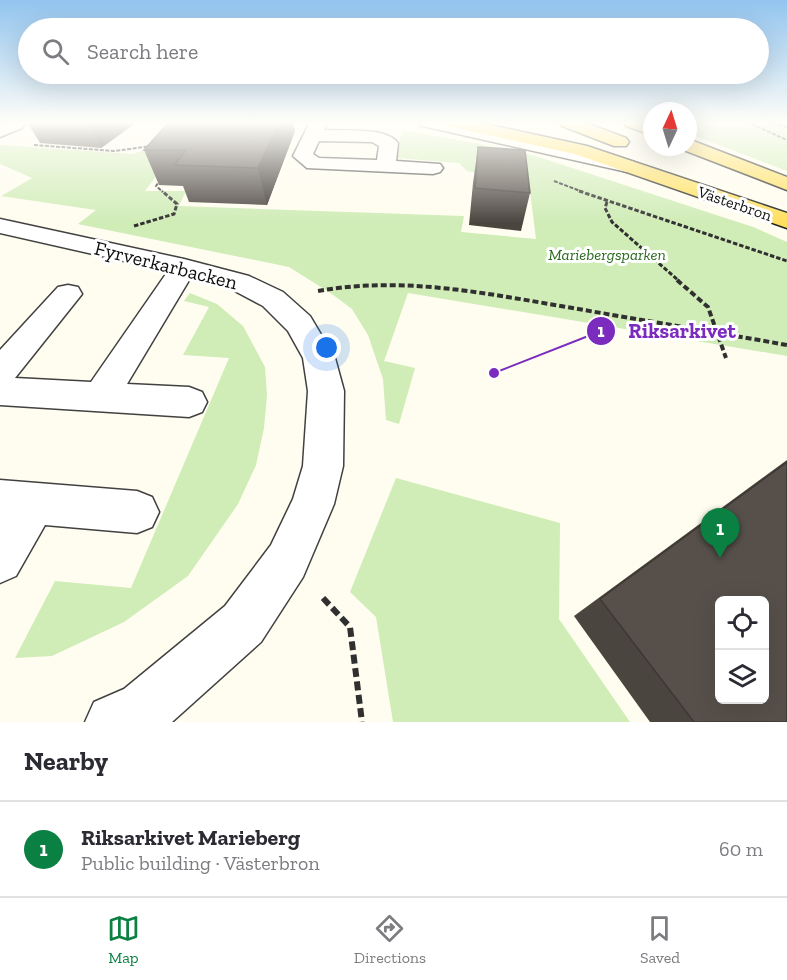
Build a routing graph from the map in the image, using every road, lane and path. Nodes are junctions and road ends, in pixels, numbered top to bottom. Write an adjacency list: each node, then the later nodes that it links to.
1 (303, 156): 9 (street)
2 (387, 156): 9 (street)
3 (618, 156): 7 (main road, Västerbron)
4 (620, 156): 7 (street)
5 (629, 156): 7 (main road, Västerbron)
6 (715, 156): 13 (main road)
7 (633, 158): 16 (main road, Västerbron)
8 (669, 160): 15 (main road, Västerbron)
9 (386, 166): 10 (street)
10 (433, 168)
11 (167, 172): 18 (path)
12 (552, 180): 14 (path)
13 (787, 184)
14 (607, 202): 19 (path); 23 (path)
15 (787, 203)
16 (787, 221)
17 (0, 226): 20 (street, Fyrverkarbacken)
18 (131, 228)
19 (787, 261)
20 (184, 267): 28 (street); 34 (street, Fyrverkarbacken)
21 (318, 291): 23 (path)
22 (68, 294): 26 (street)
23 (718, 335): 24 (path); 25 (path)
24 (787, 345)
25 (726, 358)
26 (0, 372)
27 (0, 391): 28 (street)
28 (100, 397): 29 (street)
29 (189, 402)
30 (17, 503): 31 (street); 32 (street)
31 (136, 512)
32 (0, 560)
33 (323, 598): 35 (path)
34 (114, 722)
35 (362, 722)

